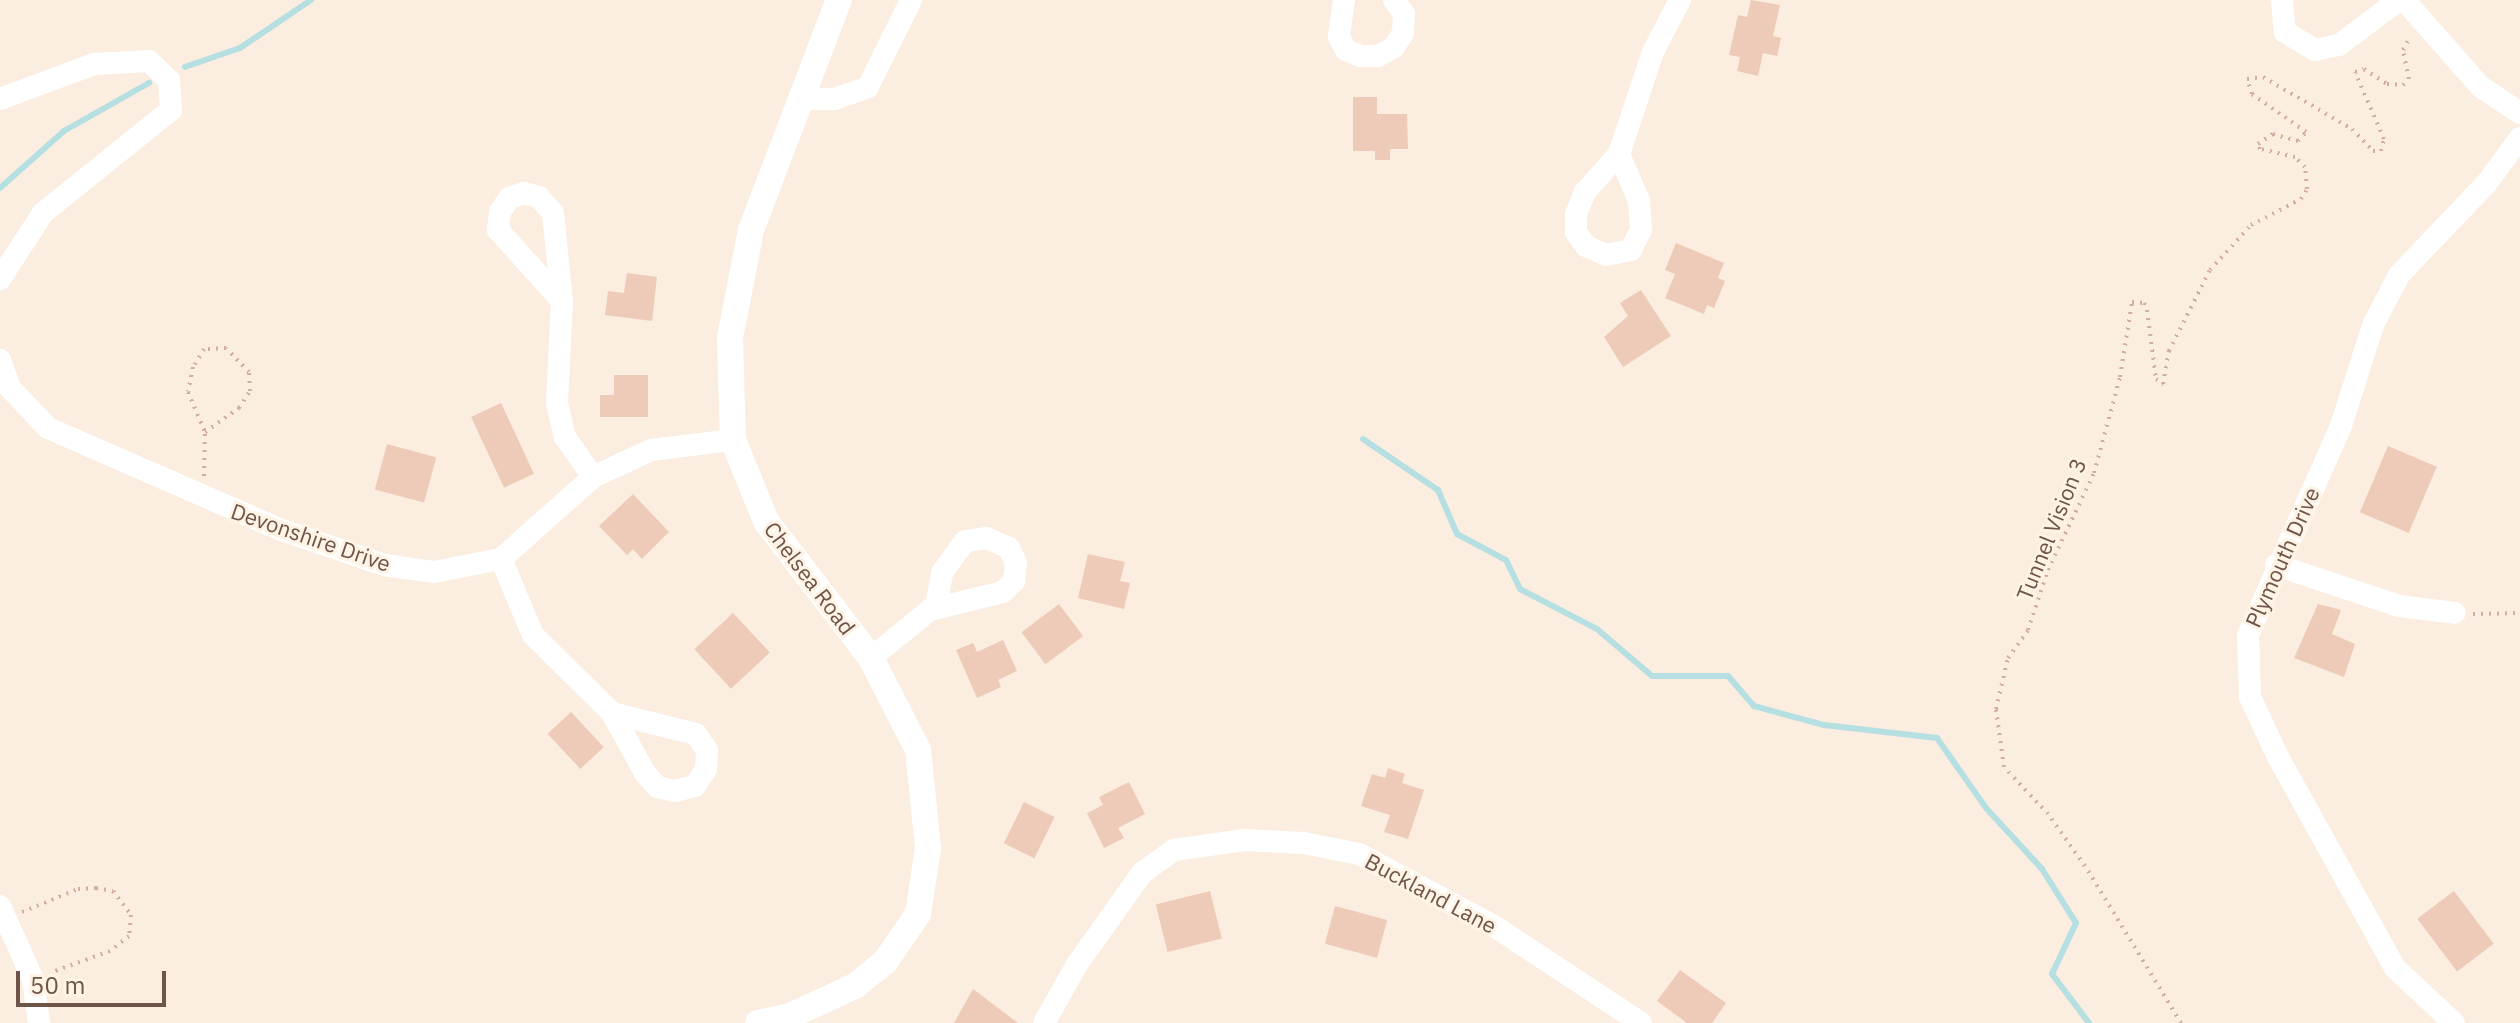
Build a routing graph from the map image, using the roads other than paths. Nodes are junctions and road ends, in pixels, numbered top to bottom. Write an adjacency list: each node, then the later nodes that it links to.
1 (839, 0): 9 (street, Chelsea Road)
2 (911, 0): 9 (street)
3 (1344, 0): 4 (street)
4 (1394, 0)
5 (1680, 0): 12 (street)
6 (2282, 0): 7 (street)
7 (2402, 0): 10 (street)
8 (0, 99): 13 (street)
9 (801, 99): 16 (street, Chelsea Road)
10 (2520, 113)
11 (2520, 138): 19 (street, Plymouth Drive)
12 (1619, 154)
13 (0, 279)
14 (562, 301): 17 (street)
15 (0, 360): 18 (street, Devonshire Drive)
16 (733, 440): 17 (street); 22 (street, Chelsea Road)
17 (593, 477): 18 (street)
18 (501, 559): 23 (street)
19 (2276, 565): 21 (street); 30 (street, Plymouth Drive)
20 (936, 608): 22 (street)
21 (2455, 613)
22 (871, 658): 25 (street, Chelsea Road)
23 (612, 713)
24 (4, 912): 26 (street)
25 (791, 1020): 27 (street, Chelsea Road)
26 (39, 1023)
27 (758, 1023)
28 (1044, 1023): 29 (street, Buckland Lane)
29 (1641, 1023)
30 (2454, 1023)

